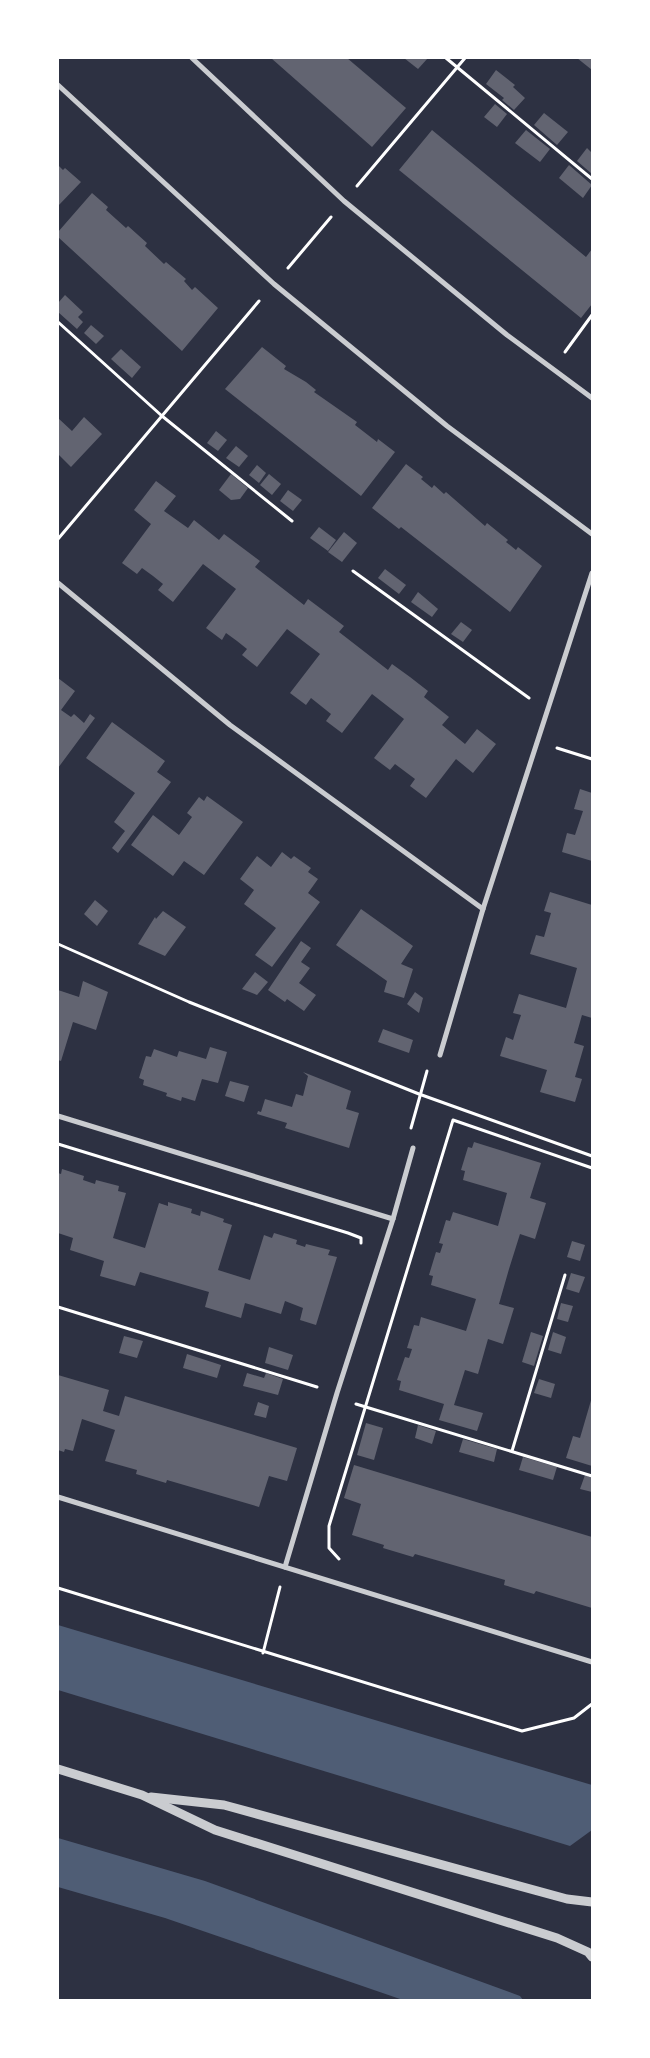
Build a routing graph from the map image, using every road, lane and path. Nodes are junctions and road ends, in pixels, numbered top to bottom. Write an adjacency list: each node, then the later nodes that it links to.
1 (192, 58): 7 (street)
2 (446, 58): 4 (path)
3 (465, 58): 4 (path)
4 (458, 67): 6 (path); 7 (path)
5 (58, 85): 8 (street)
6 (592, 179)
7 (344, 201): 8 (path); 11 (street)
8 (274, 284): 13 (path); 15 (street)
9 (592, 315): 11 (path)
10 (58, 322): 13 (path)
11 (553, 369): 12 (street)
12 (592, 398)
13 (162, 416): 14 (path); 16 (path)
14 (292, 521)
15 (592, 534)
16 (58, 539)
17 (353, 571): 20 (path)
18 (592, 573): 20 (street)
19 (58, 584): 23 (street)
20 (549, 704): 21 (street)
21 (537, 741): 22 (path); 23 (street)
22 (592, 758)
23 (483, 909): 25 (street)
24 (58, 944): 26 (path)
25 (440, 1055): 26 (path)
26 (419, 1094): 29 (path); 30 (path)
27 (58, 1116): 32 (street)
28 (58, 1144): 33 (path)
29 (413, 1148): 32 (street)
30 (592, 1156)
31 (592, 1168): 37 (path)
32 (393, 1219): 36 (street)
33 (362, 1245)
34 (565, 1275): 38 (path)
35 (58, 1307): 36 (path)
36 (337, 1395): 37 (path); 42 (street)
37 (367, 1407): 38 (path); 41 (path)
38 (512, 1451): 39 (path)
39 (592, 1476)
40 (58, 1497): 42 (street)
41 (344, 1565)
42 (285, 1567): 44 (path); 45 (street)
43 (58, 1588): 44 (path)
44 (263, 1653): 46 (path)
45 (592, 1662)
46 (592, 1704)
47 (58, 1769): 48 (street)
48 (142, 1795): 49 (street); 50 (street)
49 (592, 1902)
50 (592, 1957)

